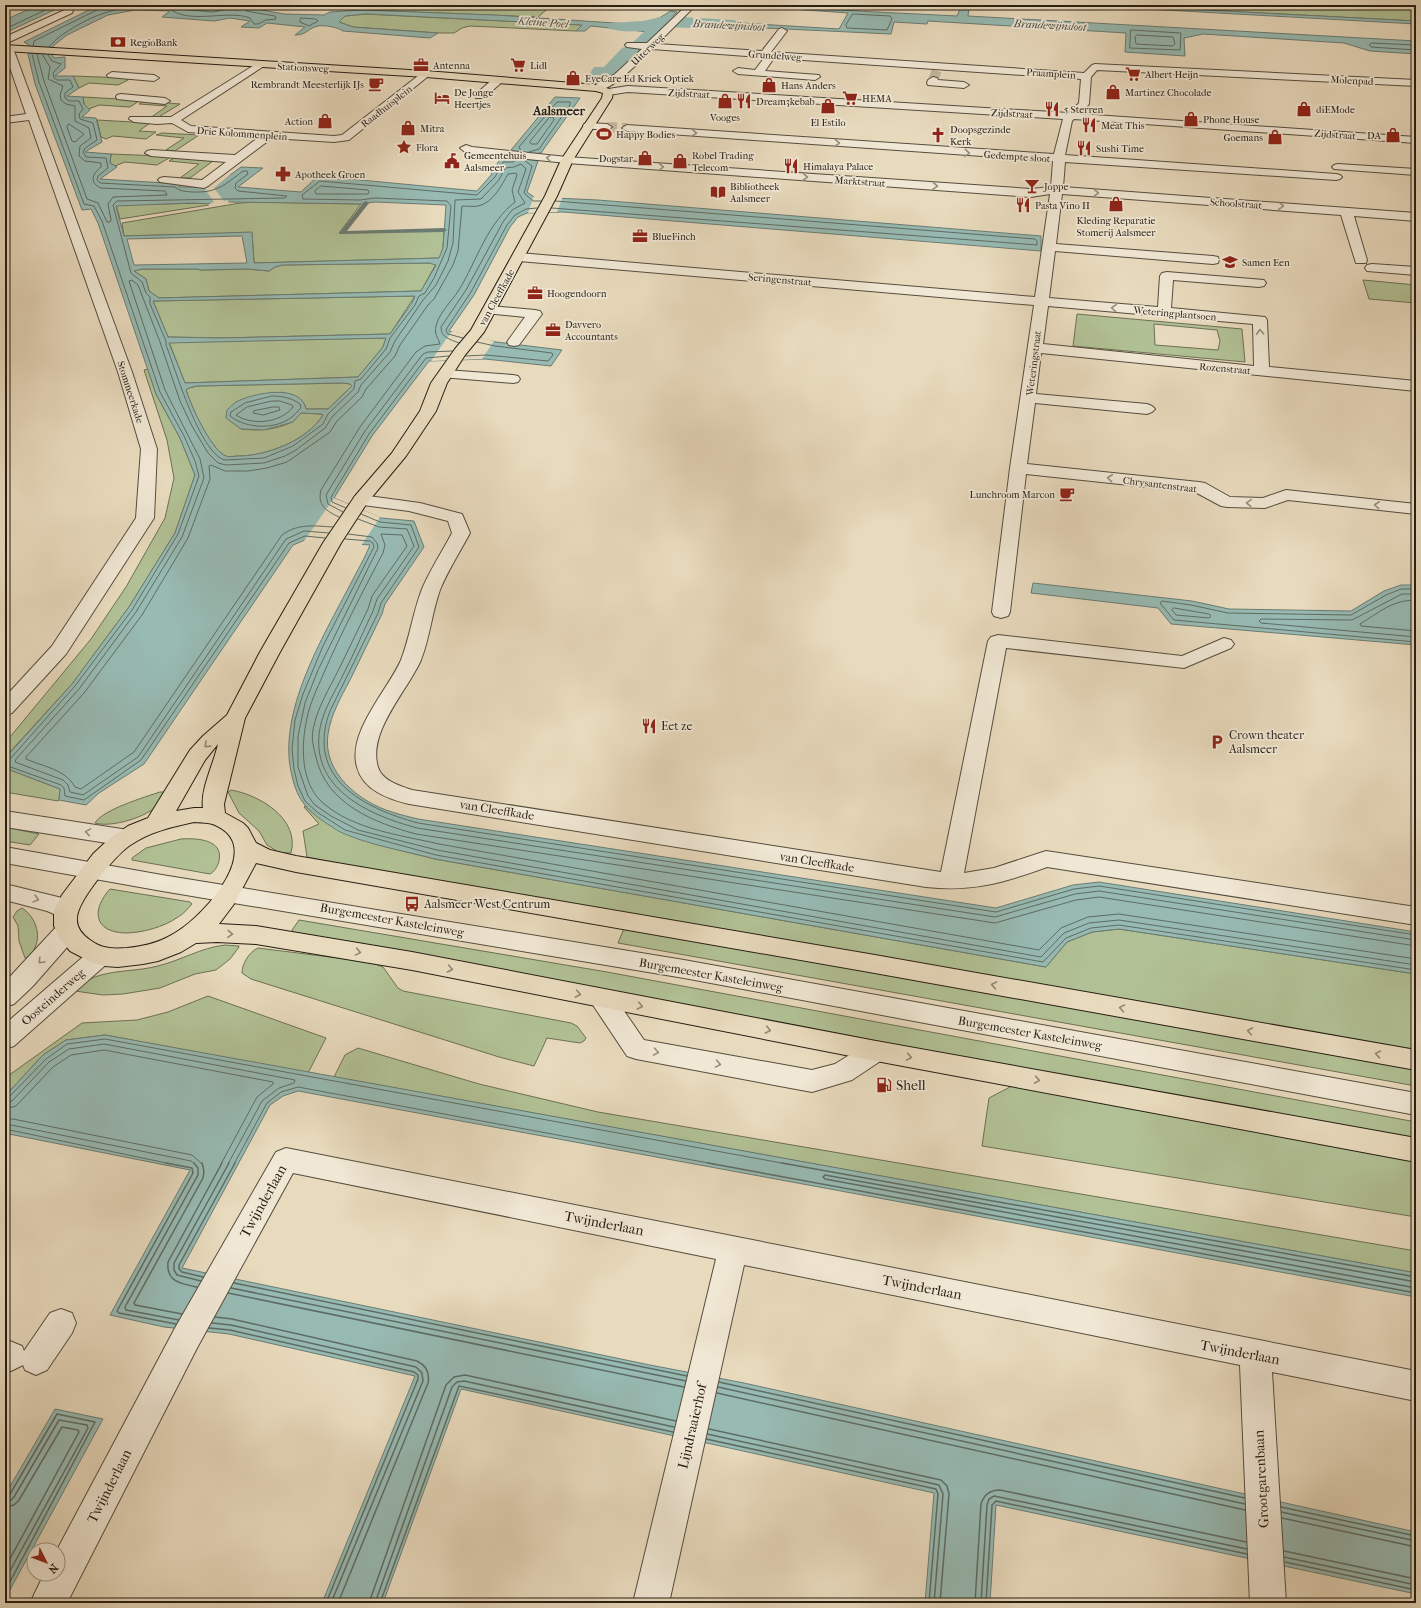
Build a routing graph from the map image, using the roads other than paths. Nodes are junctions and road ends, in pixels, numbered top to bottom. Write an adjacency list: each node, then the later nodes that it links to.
1 (692, 5): 6 (street, Uiterweg)
2 (69, 11): 5 (street)
3 (782, 31): 8 (street)
4 (630, 45): 6 (street, Grundelweg)
5 (6, 46): 9 (main road, Stationsweg); 24 (street, Stommeerkade)
6 (649, 47): 8 (street, Grundelweg); 25 (street, Uiterweg)
7 (907, 52): 10 (street)
8 (767, 55): 10 (street, Grundelweg); 12 (street)
9 (261, 64): 13 (main road, Stationsweg); 35 (street, Drie Kolommenplein)
10 (902, 64): 15 (street, Praamplein)
11 (738, 72): 12 (street)
12 (758, 73): 17 (street)
13 (426, 74): 19 (main road, Stationsweg); 42 (street, Raadhuisplein)
14 (112, 75): 18 (street)
15 (1086, 76): 16 (street, Praamplein); 32 (street)
16 (1289, 76): 21 (street, Molenpad)
17 (815, 77)
18 (154, 78)
19 (498, 80): 25 (main road, Stationsweg); 28 (street)
20 (933, 80): 23 (street)
21 (1362, 80): 22 (street, Molenpad); 27 (street)
22 (1416, 83)
23 (964, 85)
24 (23, 90): 26 (street); 31 (street, Stommeerkade)
25 (603, 90): 32 (street, Zijdstraat); 37 (main road, van Cleeffkade)
26 (11, 91)
27 (1365, 91)
28 (480, 96)
29 (121, 97): 30 (street)
30 (165, 101)
31 (32, 116): 34 (street); 75 (street, Stommeerkade)
32 (1070, 116): 40 (street, Zijdstraat); 47 (street, Weteringstraat)
33 (134, 119): 35 (street)
34 (5, 120)
35 (174, 120): 41 (street, Drie Kolommenplein)
36 (1332, 121): 40 (street)
37 (588, 126): 38 (street); 48 (main road, van Cleeffkade)
38 (607, 127)
39 (627, 128): 47 (street, Gedempte sloot, one-way to 47)
40 (1332, 134): 43 (street, Zijdstraat)
41 (269, 135): 42 (street, Drie Kolommenplein); 46 (street)
42 (345, 138)
43 (1416, 140)
44 (466, 148): 48 (street, one-way to 44)
45 (151, 153): 46 (street)
46 (237, 159): 50 (street)
47 (1060, 159): 49 (street, Gedempte sloot); 51 (street, Weteringstraat)
48 (567, 160): 51 (street, Marktstraat, one-way to 51); 55 (main road, van Cleeffkade)
49 (1416, 172)
50 (164, 180)
51 (1057, 190): 52 (street, Schoolstraat, one-way to 52); 54 (street, Weteringstraat)
52 (1346, 211): 53 (street, Schoolstraat); 57 (street)
53 (1416, 216)
54 (1049, 247): 56 (street); 59 (street, Weteringstraat)
55 (519, 257): 59 (street, Seringenstraat); 60 (main road, van Cleeffkade)
56 (1213, 260)
57 (1416, 271)
58 (1260, 283): 61 (street)
59 (1041, 301): 61 (street, Weteringplantsoen, one-way to 59); 63 (street, Weteringstraat)
60 (490, 310): 62 (street); 65 (main road, van Cleeffkade)
61 (1164, 312): 64 (street, Weteringplantsoen, one-way to 61)
62 (514, 342)
63 (1035, 348): 64 (street, Rozenstraat); 68 (street, Weteringstraat)
64 (1262, 371): 67 (street, Rozenstraat)
65 (446, 374): 66 (street); 71 (main road, van Cleeffkade)
66 (513, 379)
67 (1416, 386)
68 (1028, 398): 69 (street); 70 (street, Weteringstraat)
69 (1147, 409)
70 (1018, 468): 72 (street, Chrysantenstraat, one-way to 70); 73 (street, Weteringstraat)
71 (359, 504): 76 (main road, van Cleeffkade); 84 (street, van Cleeffkade)
72 (1416, 509)
73 (1001, 612)
74 (1224, 644): 84 (street)
75 (5, 709)
76 (235, 718): 77 (main road, van Cleeffkade); 79 (main road, van Cleeffkade, one-way to 79)
77 (215, 817): 79 (main road); 81 (main road)
78 (5, 820): 80 (street, one-way to 78)
79 (158, 822): 80 (main road)
80 (127, 836): 83 (main road)
81 (247, 848): 86 (main road); 95 (main road, one-way to 81)
82 (5, 855): 83 (street, Burgemeester Kasteleinweg)
83 (92, 870): 86 (street, Burgemeester Kasteleinweg); 88 (main road)
84 (951, 881): 87 (street, van Cleeffkade)
85 (5, 892): 88 (street, one-way to 88)
86 (229, 893): 89 (main road); 96 (street, Burgemeester Kasteleinweg)
87 (1416, 916)
88 (67, 921): 90 (main road); 91 (street, one-way to 91)
89 (191, 935): 90 (main road); 92 (main road, one-way to 92)
90 (100, 956): 93 (street, Oosteinderweg)
91 (5, 997)
92 (602, 998): 94 (main road, one-way to 94); 94 (street, one-way to 94)
93 (5, 1039)
94 (876, 1051): 97 (main road, one-way to 97)
95 (1416, 1060)
96 (1416, 1104)
97 (1416, 1150)
98 (733, 1249): 100 (street, Twijnderlaan); 104 (street, Twijnderlaan); 105 (street, Lijndraaierhof)
99 (60, 1323): 101 (street)
100 (1254, 1355): 102 (street, Twijnderlaan); 103 (street, Grootgarenbaan)
101 (17, 1357)
102 (1416, 1386)
103 (1267, 1590)
104 (48, 1603)
105 (651, 1603)

